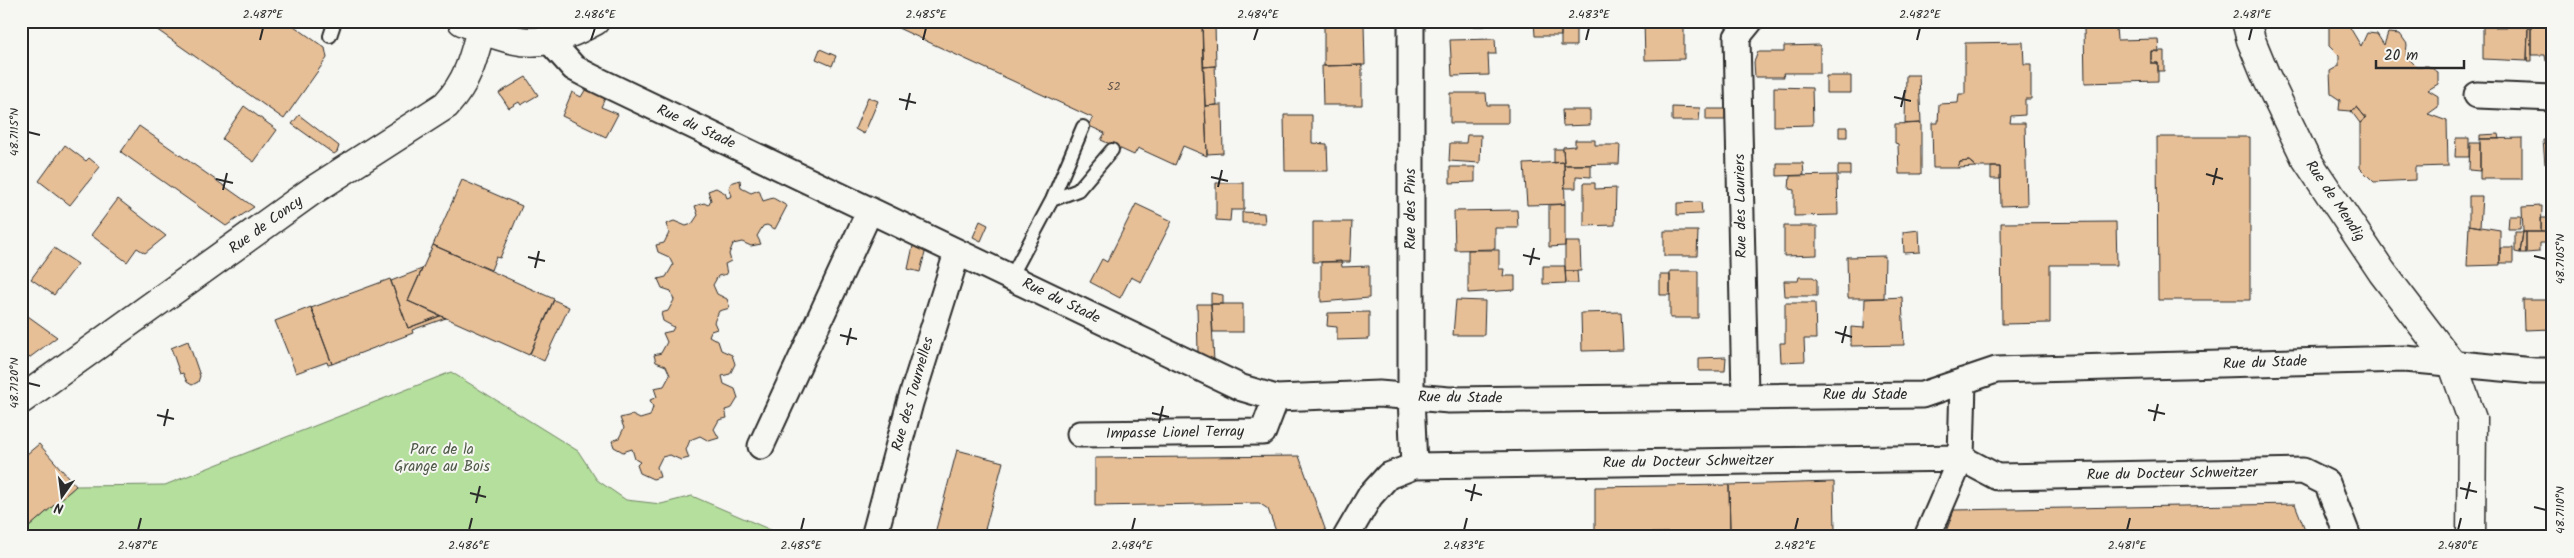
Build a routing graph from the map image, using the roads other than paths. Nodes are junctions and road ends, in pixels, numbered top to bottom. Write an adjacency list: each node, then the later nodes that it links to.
1 (336, 21): 7 (lane)
2 (595, 21): 8 (street)
3 (1411, 21): 21 (street, Rue des Pins)
4 (1750, 21): 20 (street, Rue des Lauriers)
5 (2246, 21): 17 (street, Rue de Mendig)
6 (471, 25): 8 (street); 23 (street, Rue de Concy)
7 (330, 36)
8 (549, 40): 14 (street, Rue du Stade)
9 (2477, 95): 10 (street)
10 (2553, 98)
11 (1083, 127): 13 (lane)
12 (1112, 150): 13 (lane)
13 (1052, 200): 16 (lane)
14 (870, 210): 15 (street, Rue du Stade); 25 (street)
15 (957, 253): 16 (street, Rue du Stade); 28 (street, Rue des Tournelles)
16 (1011, 277): 22 (street, Rue du Stade)
17 (2453, 365): 18 (street, Rue du Stade); 19 (street, Rue du Stade); 32 (street, Rue de Mendig)
18 (2553, 371)
19 (1963, 381): 20 (street, Rue du Stade); 26 (street)
20 (1745, 395): 21 (street, Rue du Stade)
21 (1411, 397): 22 (street, Rue du Stade); 27 (street)
22 (1276, 398): 24 (street, Impasse Lionel Terray)
23 (21, 400)
24 (1080, 434)
25 (761, 446)
26 (1961, 458): 27 (street, Rue du Docteur Schweitzer); 30 (street); 31 (street, Rue du Docteur Schweitzer)
27 (1414, 466): 29 (street, Rue du Docteur Schweitzer)
28 (874, 537)
29 (1346, 537)
30 (1926, 537)
31 (2348, 537)
32 (2471, 537)

